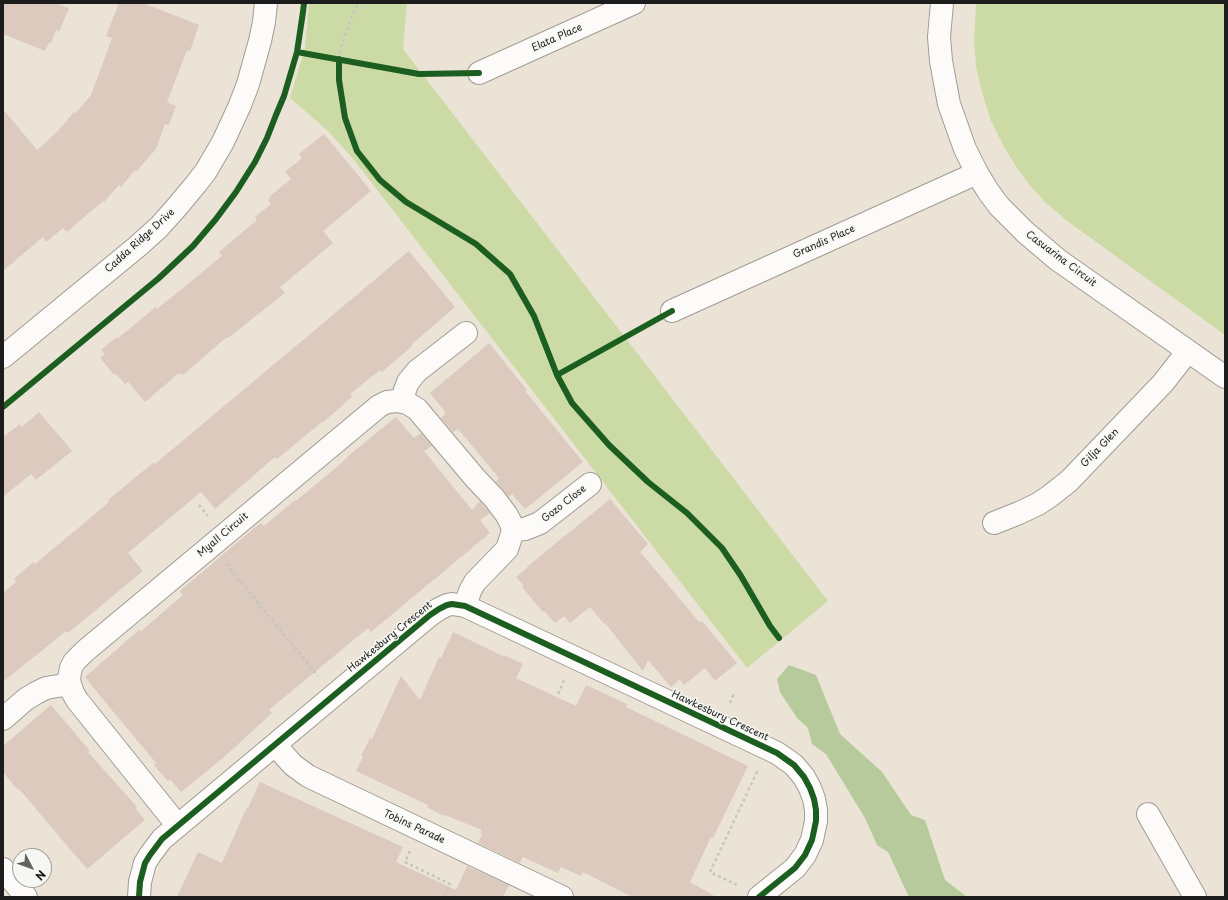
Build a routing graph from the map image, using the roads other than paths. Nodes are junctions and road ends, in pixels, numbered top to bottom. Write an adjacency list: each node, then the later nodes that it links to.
1 (266, 3): 9 (street, Cadda Ridge Drive)
2 (634, 3): 4 (street, Elata Place)
3 (942, 3): 5 (street, Casuarina Circuit)
4 (479, 73)
5 (977, 173): 6 (street, Grandis Place); 8 (street, Casuarina Circuit)
6 (672, 311)
7 (466, 333): 11 (street)
8 (1188, 351): 10 (street, Casuarina Circuit); 13 (street, Gilja Glen)
9 (3, 357)
10 (1225, 377)
11 (402, 402): 14 (street); 16 (street, Myall Circuit)
12 (590, 484): 14 (street, Gozo Close)
13 (994, 522)
14 (511, 525): 15 (street)
15 (464, 606): 18 (street, Hawkesbury Crescent); 25 (street, Hawkesbury Crescent)
16 (70, 684): 17 (street); 20 (street)
17 (3, 719)
18 (275, 745): 20 (street, Hawkesbury Crescent); 24 (street, Tobins Parade)
19 (1148, 814): 26 (street)
20 (178, 826): 23 (street, Hawkesbury Crescent)
21 (3, 869): 22 (street)
22 (26, 897)
23 (139, 897)
24 (562, 897)
25 (759, 897)
26 (1195, 897)

